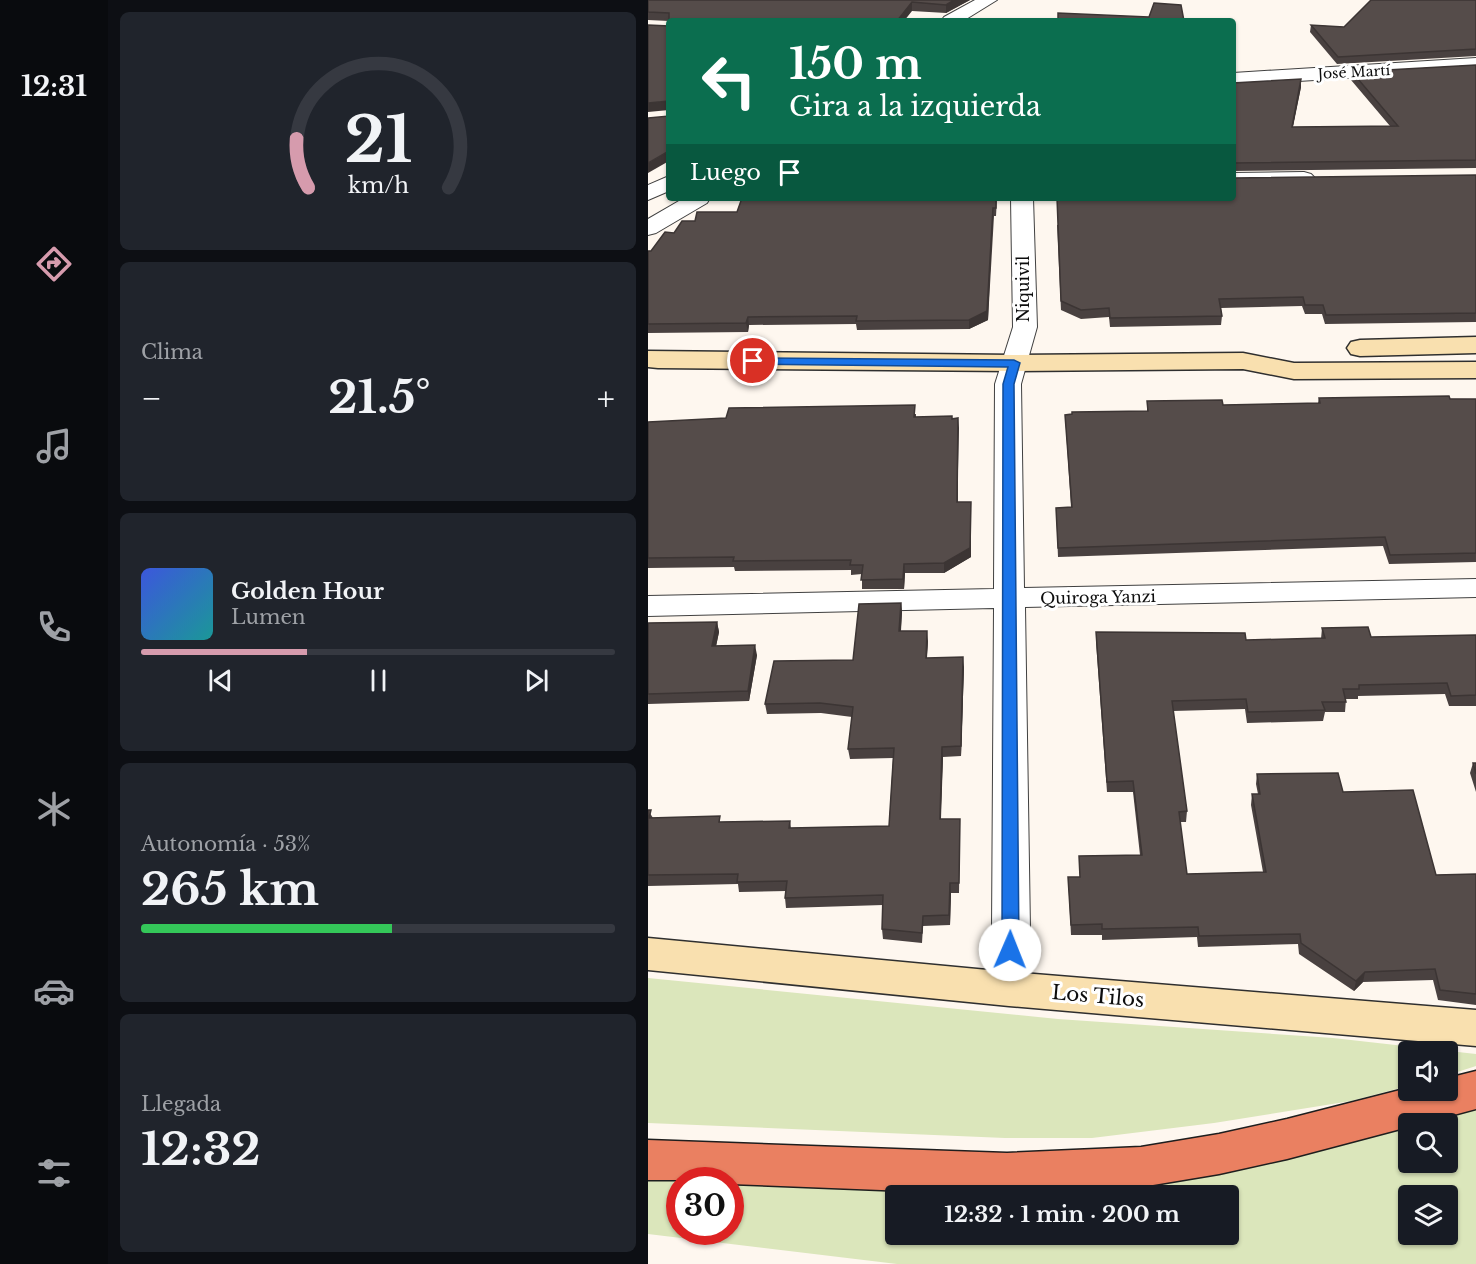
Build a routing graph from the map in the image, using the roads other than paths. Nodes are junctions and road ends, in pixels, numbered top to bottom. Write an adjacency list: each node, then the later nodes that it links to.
1 (988, 0): 2 (street)
2 (955, 18)
3 (1476, 64): 4 (street, José Martí)
4 (1236, 79)
5 (1326, 178): 6 (street)
6 (1236, 179)
7 (666, 184): 8 (street)
8 (648, 194)
9 (694, 201): 11 (street)
10 (1022, 201): 15 (street, Niquivil)
11 (648, 228)
12 (1476, 345): 14 (main road)
13 (651, 361): 15 (main road)
14 (1243, 361): 15 (main road); 16 (main road)
15 (1014, 363): 18 (street, Niquivil)
16 (1476, 370)
17 (1476, 588): 18 (street, Quiroga Yanzi)
18 (1011, 598): 19 (street, Quiroga Yanzi); 21 (street, Niquivil)
19 (648, 606)
20 (648, 954): 21 (main road, Los Tilos)
21 (1009, 989): 22 (main road, Los Tilos)
22 (1476, 1028)
23 (1476, 1090): 24 (highway)
24 (648, 1160)

